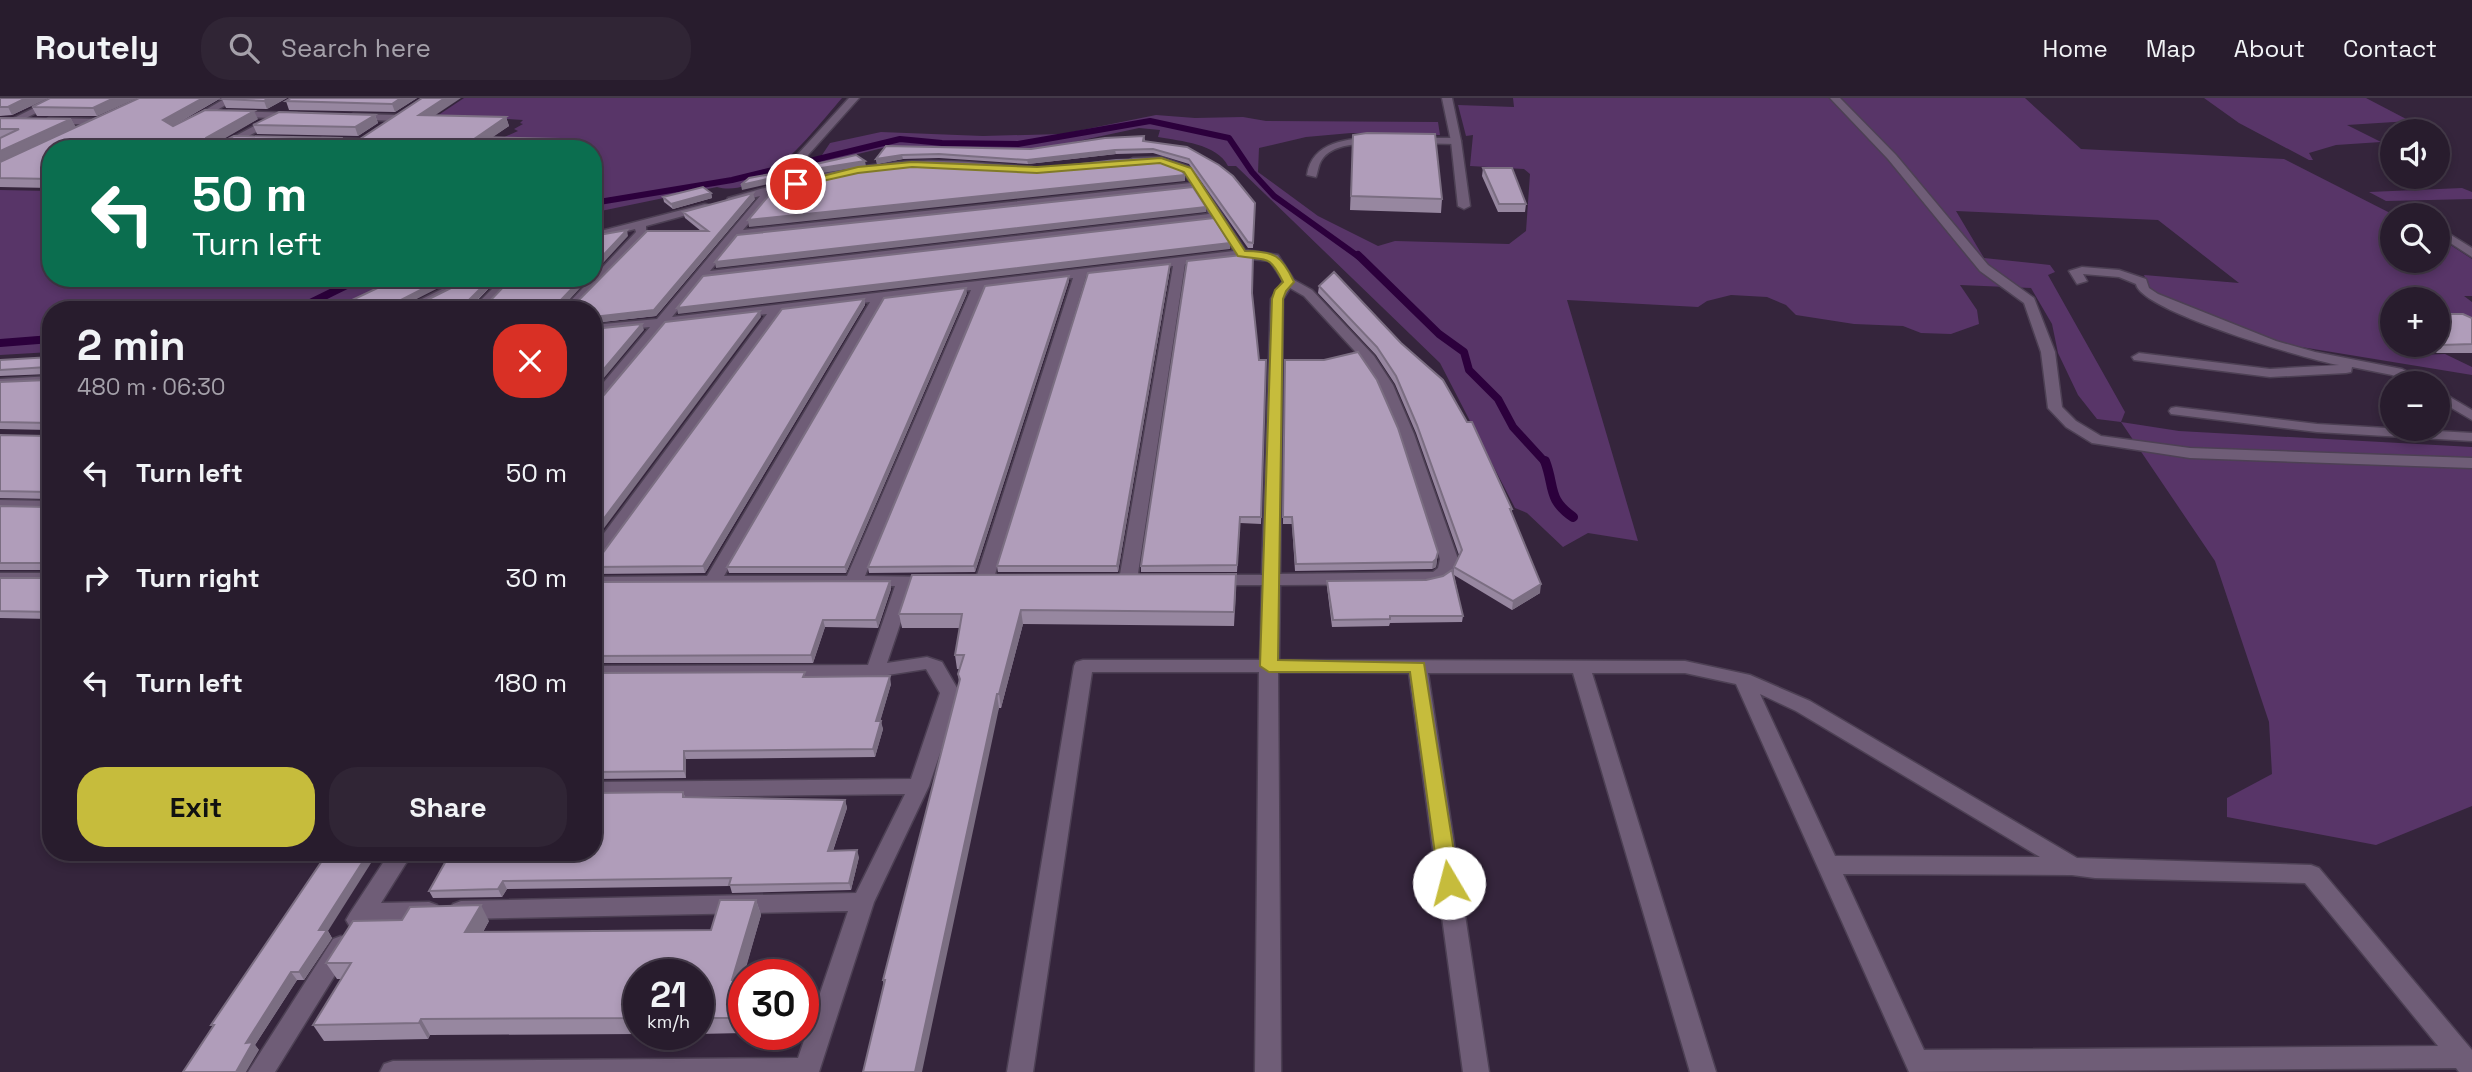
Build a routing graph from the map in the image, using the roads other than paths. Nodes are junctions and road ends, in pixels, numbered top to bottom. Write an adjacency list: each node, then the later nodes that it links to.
1 (61, 98): 15 (street)
2 (233, 98): 8 (street)
3 (854, 98): 30 (street)
4 (1447, 98): 25 (street)
5 (1835, 98): 68 (street)
6 (290, 103): 9 (street)
7 (407, 111): 13 (street)
8 (207, 113): 9 (street); 17 (street)
9 (276, 114): 11 (street); 19 (street)
10 (114, 116): 16 (street)
11 (306, 116)
12 (345, 117): 13 (street)
13 (396, 118): 21 (street)
14 (0, 121): 15 (street)
15 (13, 121): 16 (street)
16 (102, 122): 18 (street)
17 (185, 125)
18 (79, 134)
19 (235, 139): 20 (street)
20 (263, 139)
21 (365, 139): 22 (street)
22 (335, 140)
23 (1384, 140): 28 (street)
24 (1408, 141): 25 (street)
25 (1457, 141): 31 (street)
26 (1125, 161): 29 (street)
27 (1044, 170): 30 (street)
28 (1312, 175)
29 (1197, 186): 32 (street); 35 (street)
30 (771, 190): 33 (street); 35 (street)
31 (1464, 206)
32 (1216, 217): 38 (street); 42 (street)
33 (640, 225): 34 (street); 41 (street)
34 (602, 235)
35 (733, 235): 42 (street)
36 (2450, 238): 37 (street)
37 (2472, 253)
38 (1242, 254): 39 (street); 44 (street)
39 (1180, 261): 40 (street); 75 (street)
40 (1081, 273): 45 (street); 80 (street)
41 (602, 275)
42 (700, 276): 54 (street)
43 (2081, 281): 57 (street)
44 (1289, 282): 74 (street); 74 (street)
45 (979, 285): 49 (street); 77 (street)
46 (455, 287): 50 (street)
47 (501, 287): 51 (street)
48 (590, 287): 52 (street)
49 (879, 297): 53 (street); 82 (street)
50 (426, 301)
51 (486, 301)
52 (577, 301)
53 (778, 309): 54 (street); 71 (street)
54 (662, 321): 55 (street); 62 (street)
55 (602, 328)
56 (2139, 357): 57 (street)
57 (2385, 370): 58 (street)
58 (2388, 371)
59 (42, 381): 60 (street)
60 (0, 383)
61 (602, 385): 62 (street)
62 (609, 385): 63 (street)
63 (602, 393)
64 (2450, 402): 66 (street)
65 (2176, 411): 67 (street)
66 (2472, 416)
67 (2472, 437)
68 (2472, 463)
69 (0, 505): 70 (street)
70 (42, 506)
71 (602, 548)
72 (0, 578): 73 (street)
73 (42, 578)
74 (1273, 579): 76 (street); 83 (street)
75 (1128, 580)
76 (1194, 580)
77 (853, 581): 78 (street); 82 (street)
78 (906, 581): 79 (street); 87 (street)
79 (945, 581)
80 (984, 581)
81 (602, 582): 82 (street)
82 (712, 582)
83 (1269, 666): 84 (street); 101 (street); 102 (street)
84 (1418, 667): 85 (street); 103 (street)
85 (1581, 667): 88 (street); 104 (street)
86 (602, 671): 87 (street)
87 (875, 671): 89 (street)
88 (1743, 679): 92 (street); 93 (street)
89 (919, 786): 90 (street); 94 (street)
90 (602, 790)
91 (396, 861): 95 (street)
92 (1827, 865): 93 (street); 97 (street)
93 (2072, 866): 96 (street)
94 (863, 902): 95 (street); 98 (street)
95 (363, 912): 99 (street)
96 (2467, 1063): 97 (street)
97 (1919, 1067)
98 (807, 1070): 100 (street)
99 (261, 1072)
100 (393, 1072)
101 (1020, 1072)
102 (1268, 1072)
103 (1476, 1072)
104 (1703, 1072)

